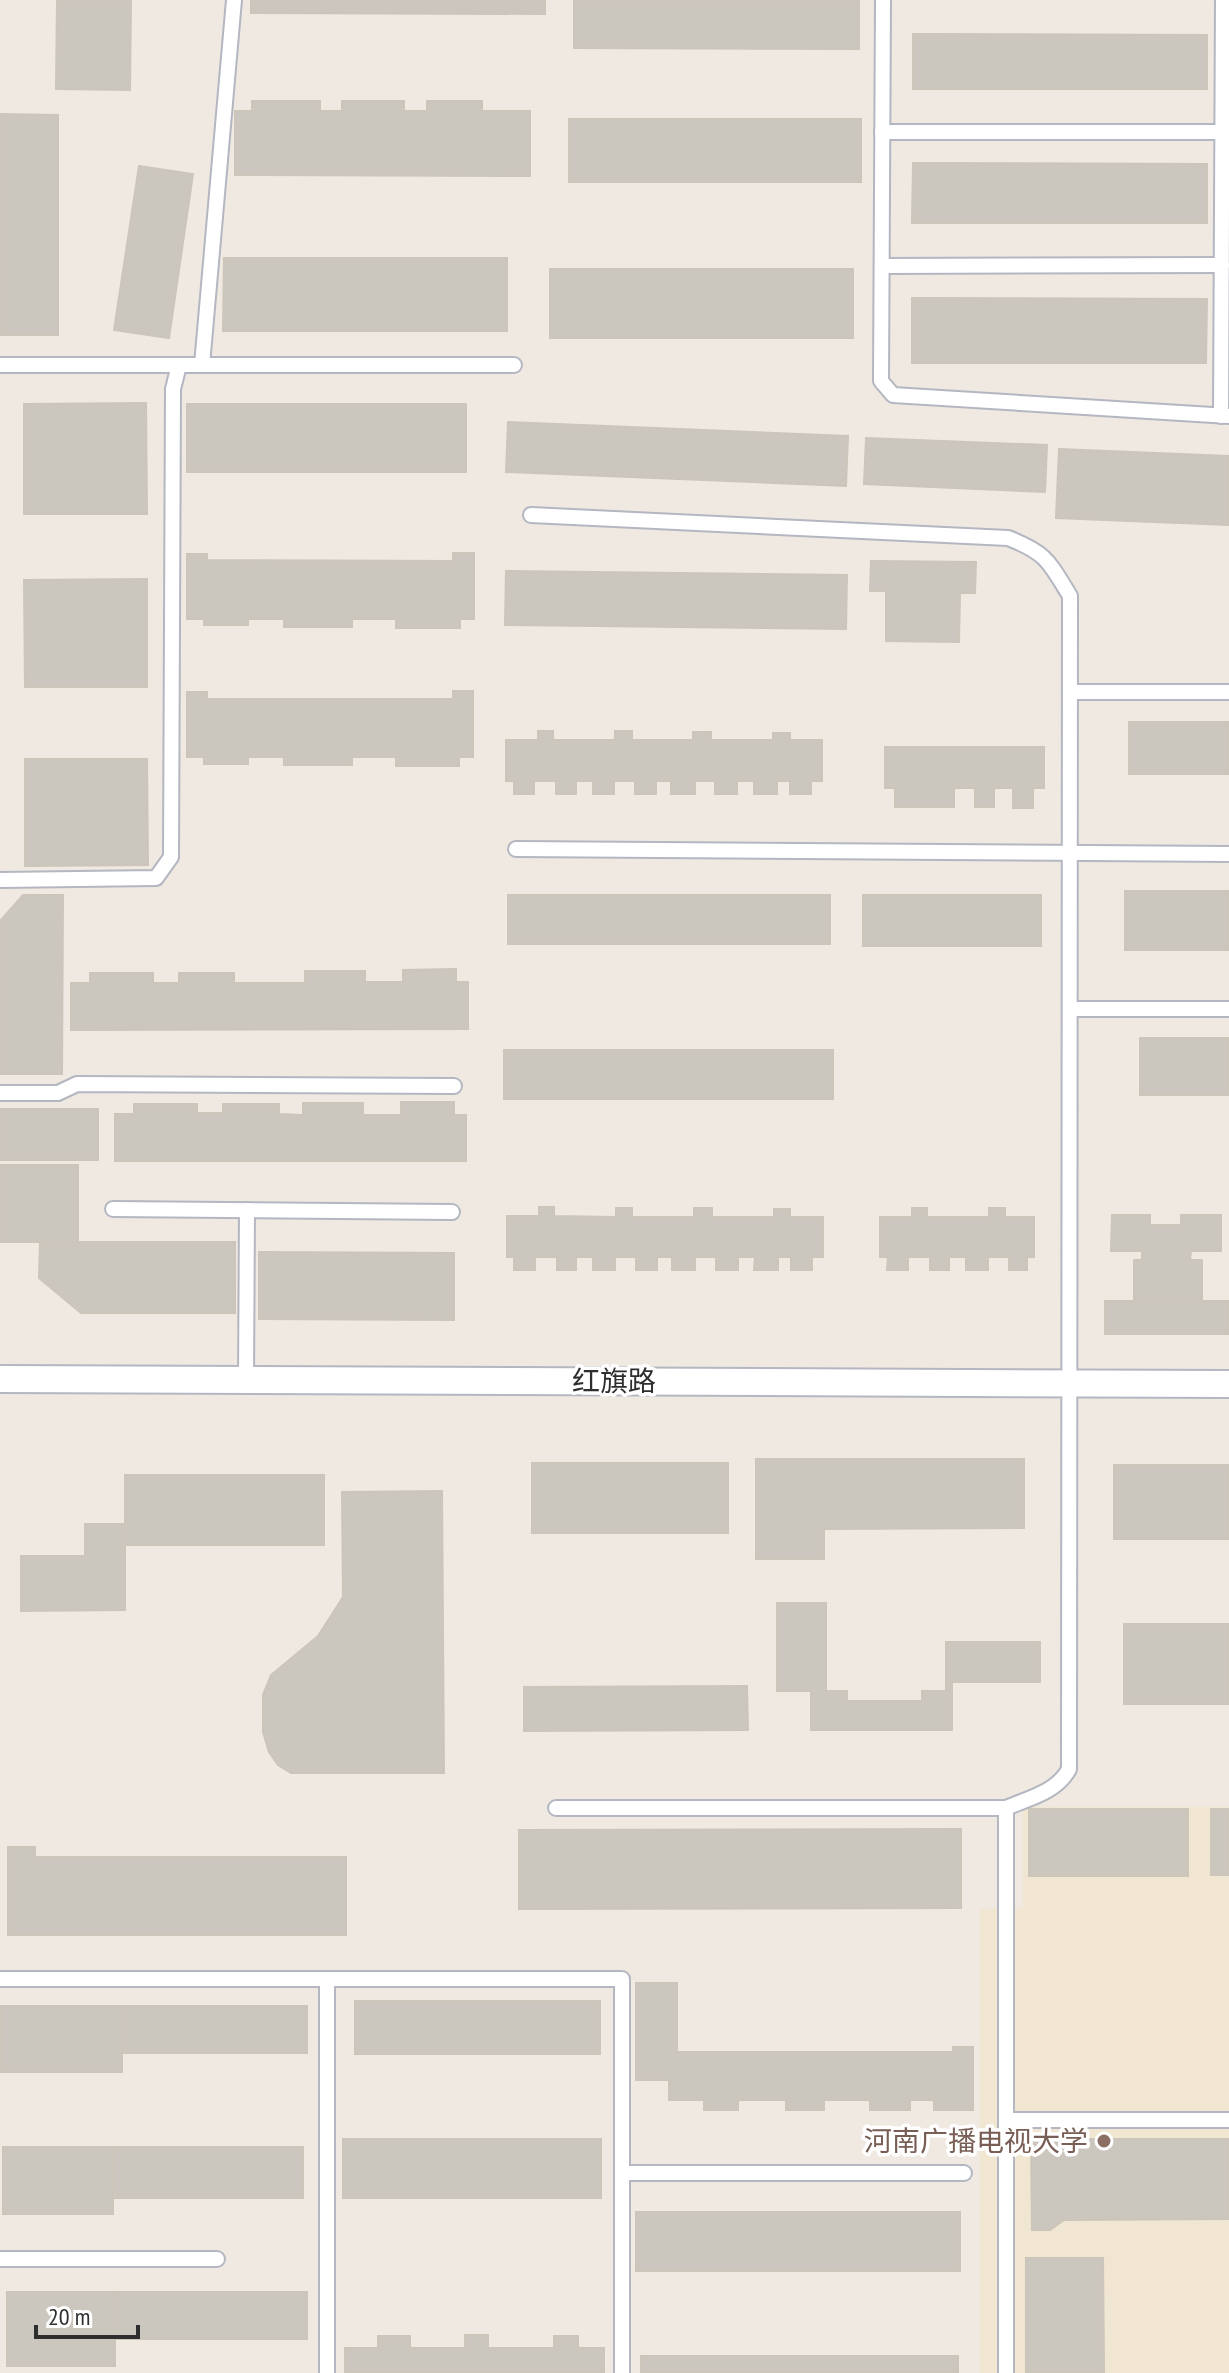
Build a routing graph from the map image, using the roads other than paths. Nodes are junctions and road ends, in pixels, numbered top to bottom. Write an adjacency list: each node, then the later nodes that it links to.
1 (234, 0): 12 (lane)
2 (883, 0): 5 (lane)
3 (1223, 0): 4 (lane)
4 (1226, 110): 6 (lane)
5 (882, 132): 6 (lane); 8 (lane)
6 (1222, 132): 7 (lane)
7 (1222, 265): 8 (lane); 9 (lane)
8 (882, 266): 14 (lane)
9 (1225, 284): 14 (lane)
10 (0, 365): 11 (lane)
11 (179, 365): 12 (lane); 21 (lane)
12 (202, 365): 13 (lane)
13 (514, 365)
14 (1225, 416)
15 (531, 515): 16 (lane)
16 (1070, 692): 17 (lane); 19 (lane)
17 (1229, 692)
18 (516, 849): 19 (lane)
19 (1070, 853): 20 (lane); 22 (lane)
20 (1229, 854)
21 (0, 880)
22 (1071, 1009): 23 (lane); 31 (lane)
23 (1229, 1009)
24 (454, 1086): 25 (lane)
25 (0, 1093)
26 (113, 1209): 27 (lane)
27 (247, 1210): 28 (lane); 30 (lane)
28 (452, 1212)
29 (0, 1379): 30 (street, 红旗路)
30 (246, 1380): 31 (street, 红旗路)
31 (1071, 1383): 32 (street, 红旗路); 34 (lane)
32 (1229, 1384)
33 (556, 1808): 34 (lane)
34 (1006, 1808): 37 (lane)
35 (0, 1979): 36 (lane)
36 (327, 1979): 39 (lane); 43 (lane)
37 (1006, 2120): 38 (lane); 45 (lane)
38 (1229, 2120)
39 (622, 2173): 40 (lane); 44 (lane)
40 (964, 2173)
41 (0, 2259): 42 (lane)
42 (217, 2259)
43 (327, 2373)
44 (622, 2373)
45 (1006, 2373)

